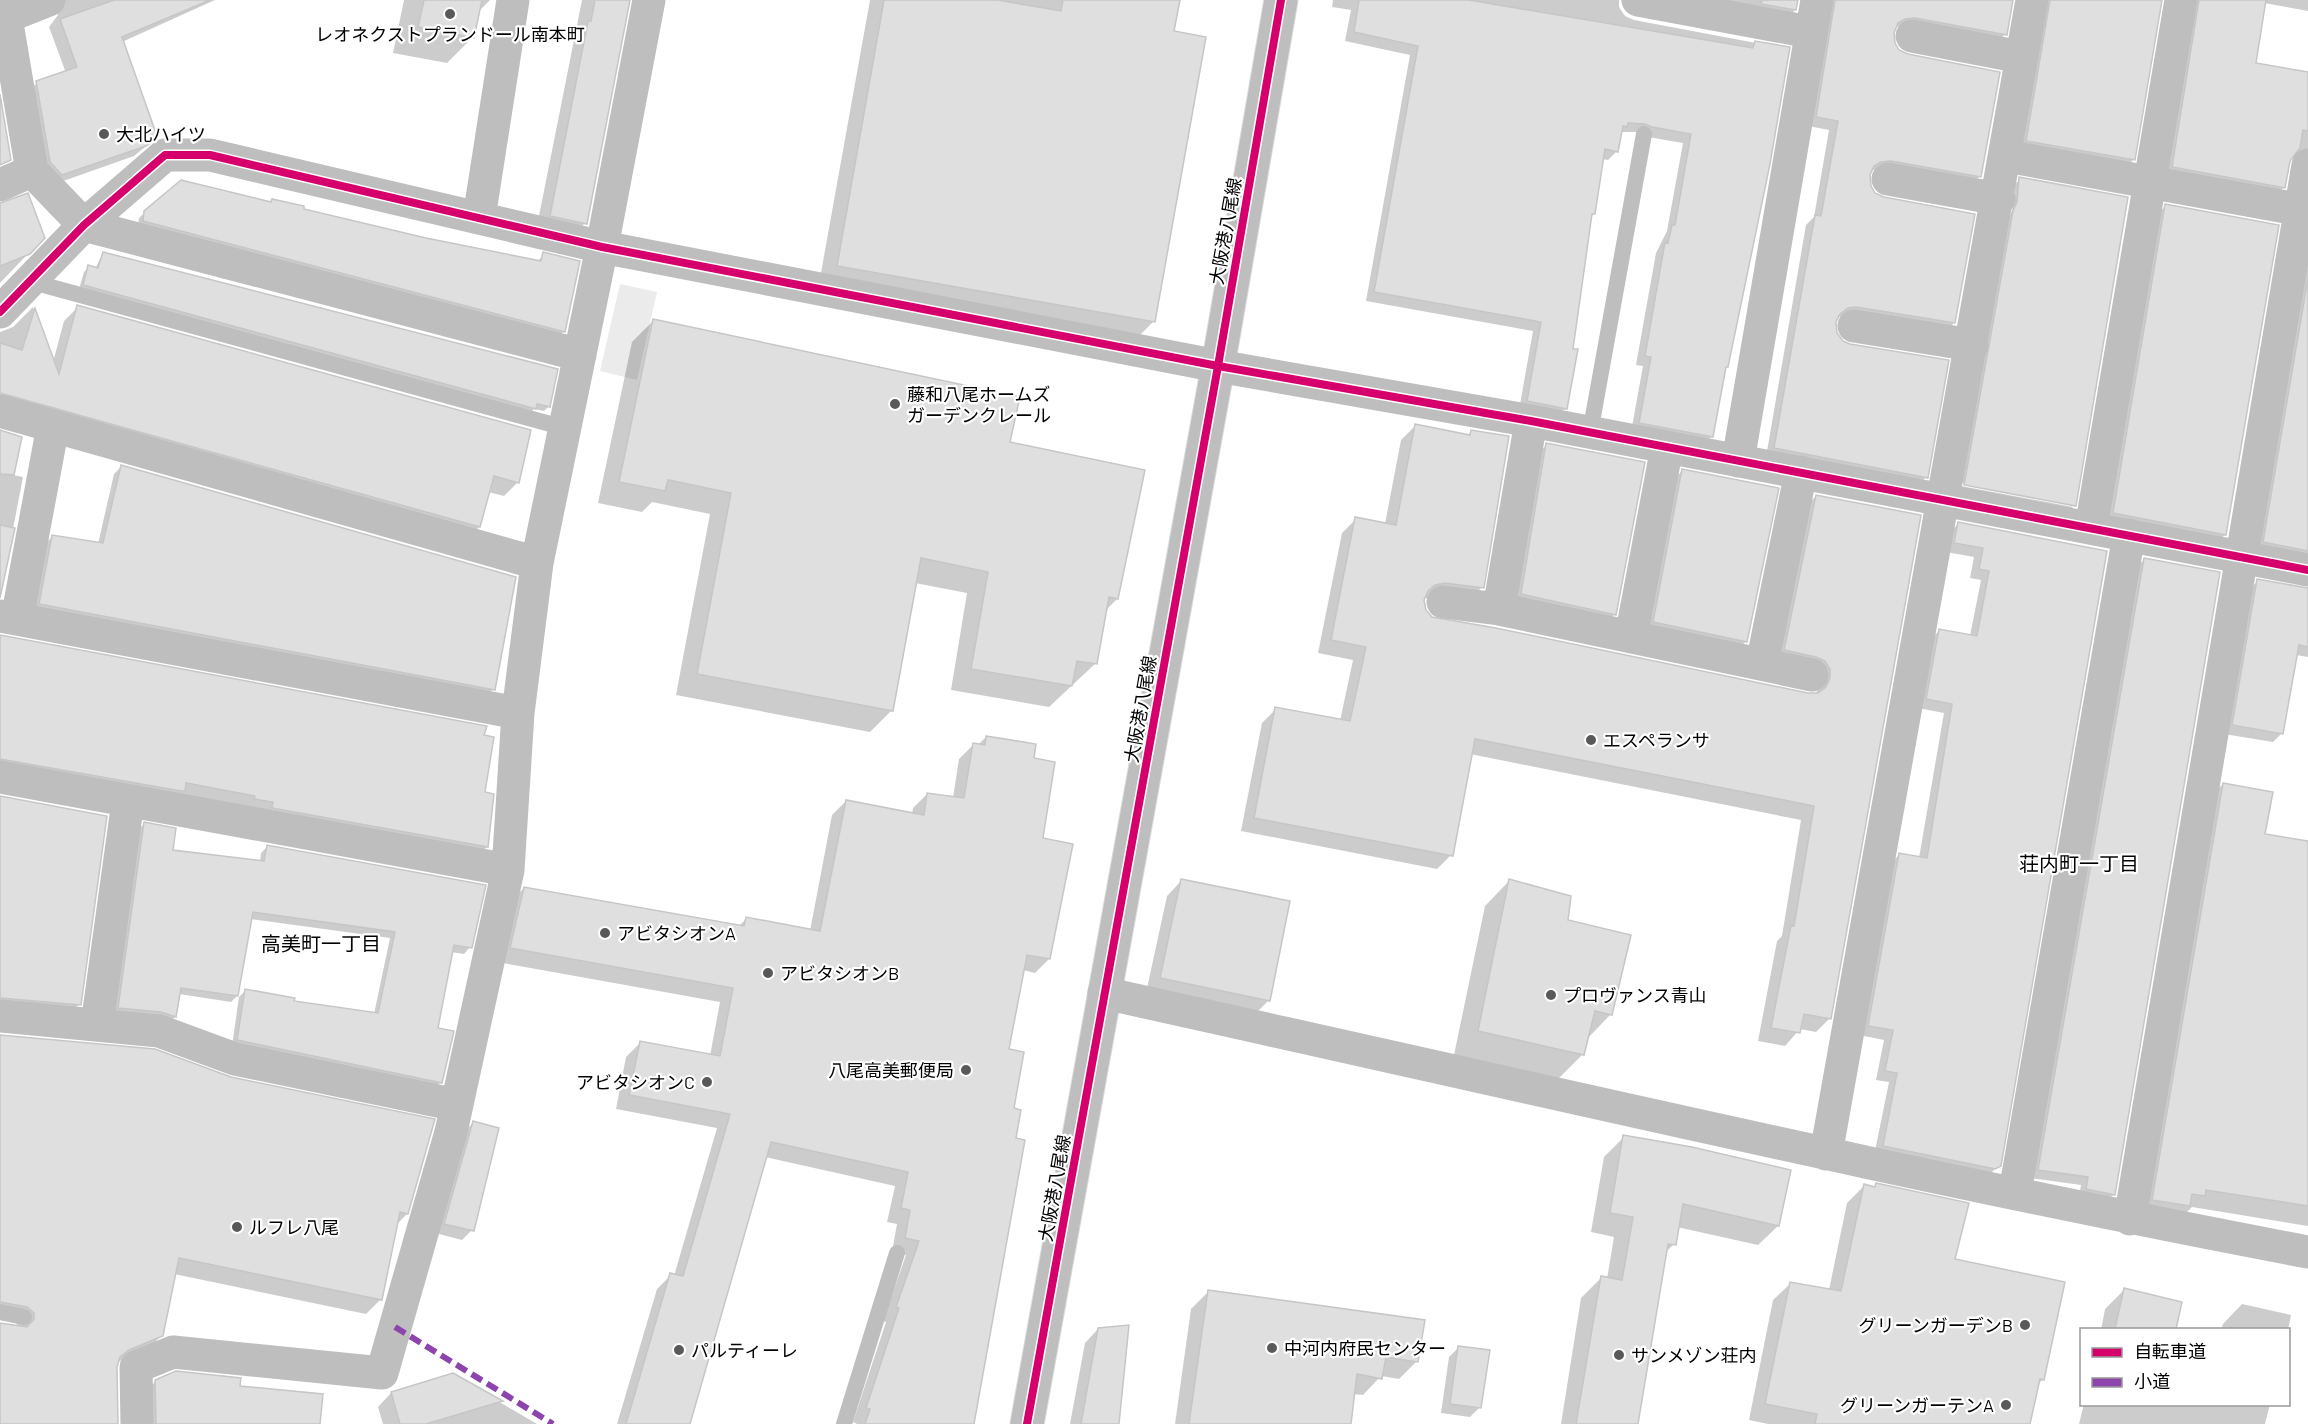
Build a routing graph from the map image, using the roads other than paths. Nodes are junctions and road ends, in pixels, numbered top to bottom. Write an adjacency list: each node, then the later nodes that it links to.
1 (49, 0): 9 (street)
2 (513, 0): 22 (street)
3 (649, 0): 24 (street)
4 (1281, 0): 30 (street, 大阪港八尾線)
5 (1638, 0): 10 (street)
6 (1817, 0): 10 (street)
7 (2032, 0): 12 (street)
8 (2181, 0): 18 (street)
9 (5, 9): 16 (street)
10 (1810, 32): 37 (street)
11 (1912, 36): 12 (street)
12 (2021, 57): 14 (street)
13 (1644, 134): 35 (lane)
14 (2006, 156): 18 (street); 20 (street)
15 (2308, 165): 21 (street)
16 (32, 171): 19 (street); 23 (street)
17 (1888, 179): 20 (street)
18 (2150, 182): 21 (street); 40 (street)
19 (0, 185)
20 (1999, 199): 28 (street)
21 (2304, 211): 42 (street)
22 (479, 218): 23 (street); 24 (street)
23 (84, 225): 25 (street); 29 (street)
24 (602, 247): 29 (street); 30 (street)
25 (30, 281): 26 (street); 34 (lane)
26 (0, 312)
27 (1854, 326): 28 (street)
28 (1972, 345): 39 (street)
29 (580, 355): 34 (street)
30 (1218, 366): 32 (street); 55 (street, 大阪港八尾線)
31 (0, 411): 33 (street)
32 (1531, 421): 35 (street); 46 (street)
33 (53, 426): 43 (street); 47 (street)
34 (565, 428): 43 (street)
35 (1590, 433): 36 (street)
36 (1667, 447): 37 (street); 48 (street)
37 (1738, 461): 38 (street)
38 (1802, 472): 39 (street); 49 (street)
39 (1941, 499): 40 (street); 59 (street)
40 (2091, 528): 41 (street)
41 (2129, 535): 42 (street); 60 (street)
42 (2243, 557): 44 (street); 61 (street)
43 (537, 563): 51 (street)
44 (2308, 570)
45 (1443, 602): 46 (street)
46 (1499, 609): 48 (street)
47 (9, 618): 51 (street)
48 (1631, 637): 49 (street)
49 (1762, 664): 50 (street)
50 (1812, 675)
51 (518, 713): 54 (street)
52 (0, 777): 53 (street)
53 (128, 801): 54 (street); 57 (street)
54 (508, 870): 58 (street)
55 (1104, 993): 59 (street); 68 (street, 大阪港八尾線)
56 (0, 1016): 57 (street)
57 (97, 1025): 58 (street)
58 (457, 1105): 66 (street)
59 (1826, 1154): 60 (street)
60 (2015, 1192): 61 (street)
61 (2130, 1219): 62 (street)
62 (2308, 1252)
63 (897, 1253): 67 (lane)
64 (0, 1312): 65 (lane)
65 (24, 1317)
66 (137, 1424)
67 (844, 1424)
68 (1027, 1424)

